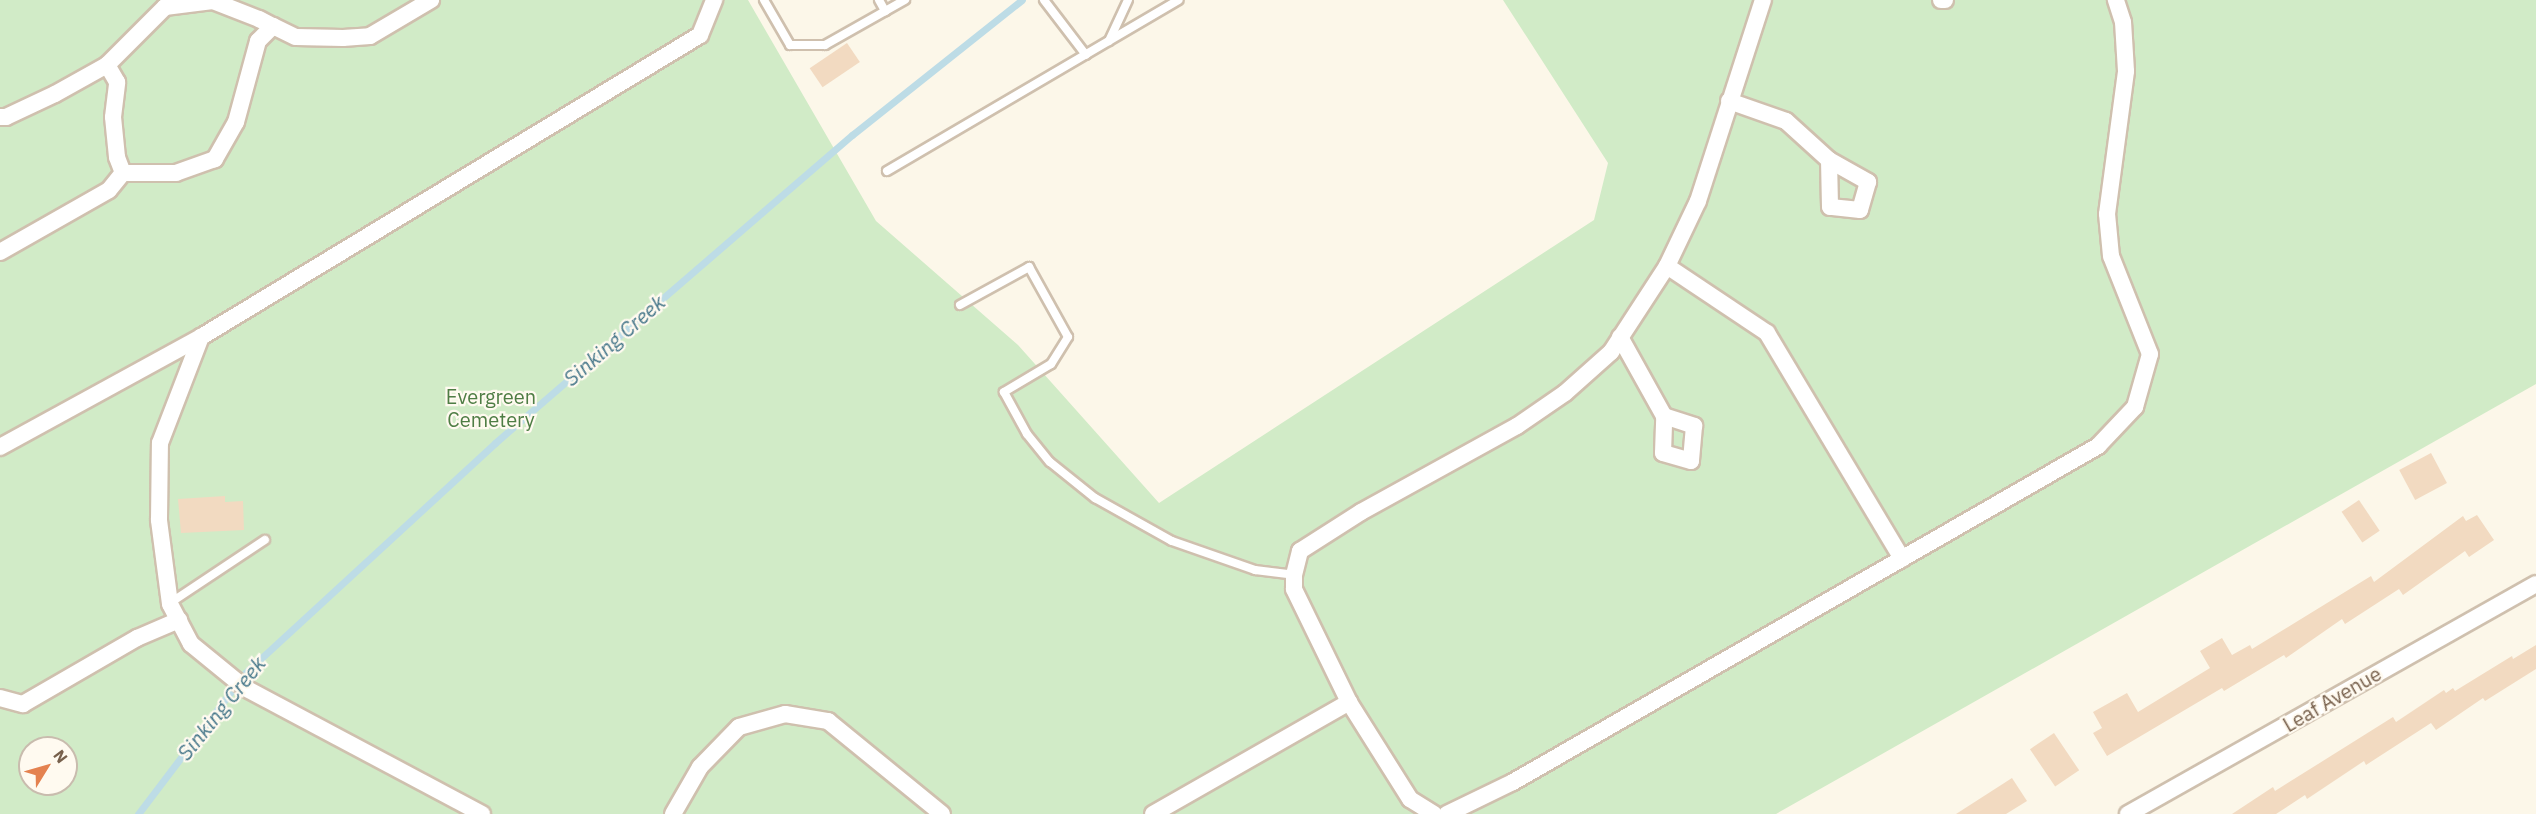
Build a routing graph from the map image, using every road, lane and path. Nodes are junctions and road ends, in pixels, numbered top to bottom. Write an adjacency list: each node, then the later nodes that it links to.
1 (431, 0): 13 (street)
2 (714, 0): 25 (street)
3 (764, 0): 12 (lane)
4 (879, 0): 12 (lane)
5 (905, 0): 12 (lane)
6 (1044, 0): 15 (lane)
7 (1128, 0): 14 (lane)
8 (1179, 0): 14 (lane)
9 (1763, 0): 17 (street)
10 (2116, 0): 30 (street)
11 (165, 4): 13 (street); 16 (street)
12 (885, 11)
13 (273, 26): 21 (street)
14 (1108, 42): 15 (lane)
15 (1086, 55): 20 (lane)
16 (107, 64): 18 (street); 21 (street)
17 (1729, 100): 19 (street); 23 (street)
18 (0, 117)
19 (1829, 159)
20 (887, 171)
21 (123, 173): 22 (street)
22 (0, 252)
23 (1667, 266): 26 (street); 30 (street)
24 (960, 305): 31 (lane)
25 (201, 337): 28 (street); 33 (street)
26 (1620, 337): 27 (street); 31 (street)
27 (1664, 416)
28 (0, 447)
29 (265, 540): 33 (lane)
30 (1902, 559): 42 (street)
31 (1294, 575): 36 (street)
32 (2536, 584): 43 (street, Leaf Avenue)
33 (170, 604): 34 (street)
34 (178, 620): 35 (street); 37 (street)
35 (0, 698)
36 (1349, 702): 40 (street); 41 (street)
37 (482, 814)
38 (673, 814): 39 (street)
39 (942, 814)
40 (1153, 814)
41 (1434, 814)
42 (1447, 814)
43 (2128, 814)

